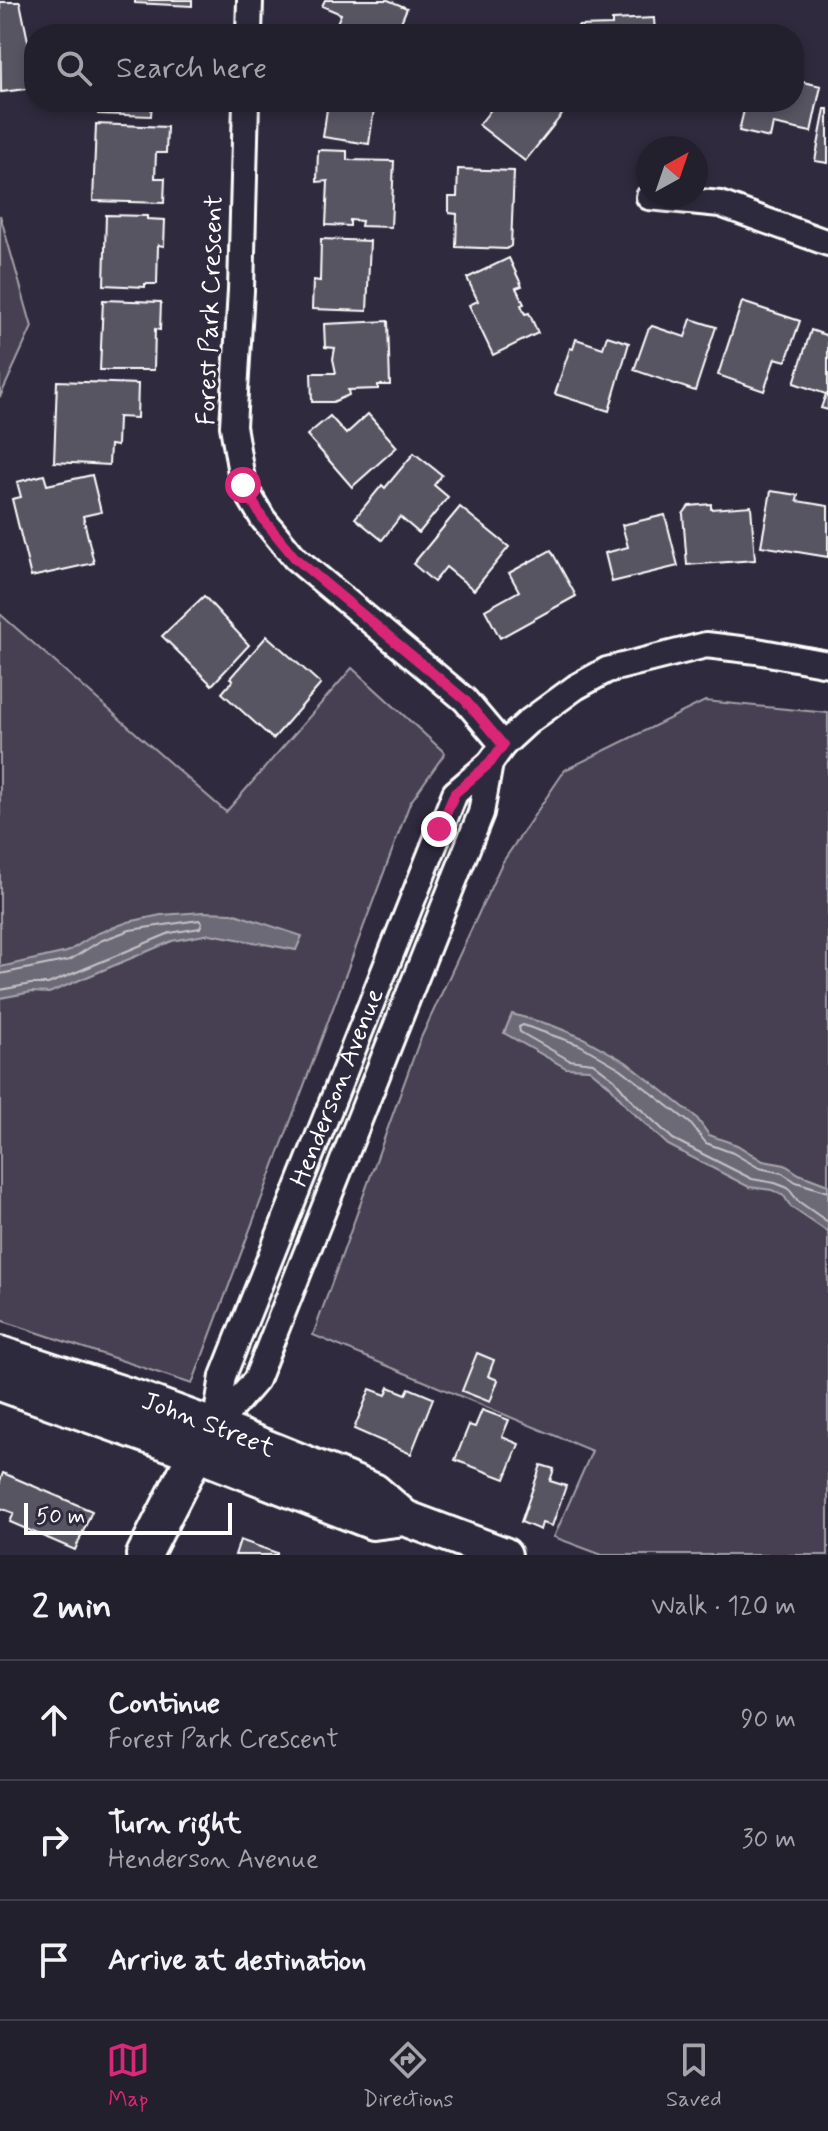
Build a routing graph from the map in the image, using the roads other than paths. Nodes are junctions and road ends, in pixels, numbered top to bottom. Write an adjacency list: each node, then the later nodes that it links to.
1 (250, 0): 2 (street)
2 (249, 24)
3 (246, 112): 7 (street, Forest Park Crescent)
4 (708, 203): 5 (street)
5 (828, 243)
6 (828, 664): 7 (street, Henderson Avenue)
7 (496, 754): 10 (street, Henderson Avenue)
8 (0, 1354): 10 (main road, John Street)
9 (0, 1383): 10 (main road, John Street)
10 (206, 1440): 11 (main road, Henderson Avenue); 12 (main road, John Street)
11 (144, 1555)
12 (504, 1555)

